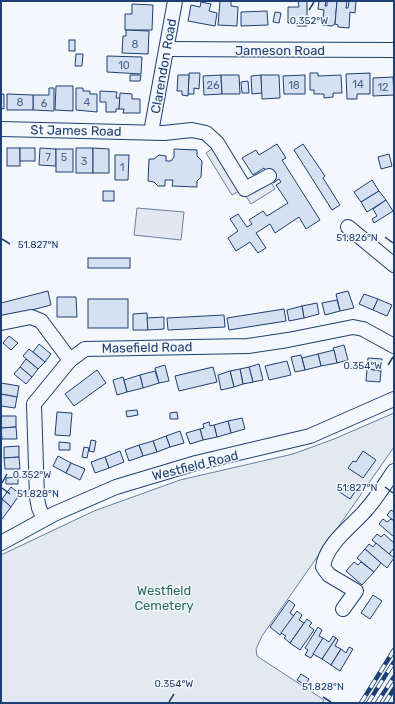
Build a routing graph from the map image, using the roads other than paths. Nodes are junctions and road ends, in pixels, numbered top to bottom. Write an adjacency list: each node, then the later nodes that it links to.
1 (175, 1): 2 (street, Clarendon Road)
2 (167, 49): 3 (street, Jameson Road); 5 (street, Clarendon Road)
3 (394, 50)
4 (1, 129): 5 (street, St James Road)
5 (151, 132): 6 (street, St James Road)
6 (269, 176)
7 (348, 228): 8 (street)
8 (394, 265)
9 (1, 323): 11 (street)
10 (394, 346): 11 (street, Masefield Road)
11 (70, 360): 14 (street, Masefield Road)
12 (394, 399): 14 (street, Westfield Road)
13 (394, 471): 16 (street)
14 (44, 519): 15 (street, Westfield Road)
15 (1, 543)
16 (344, 609)

